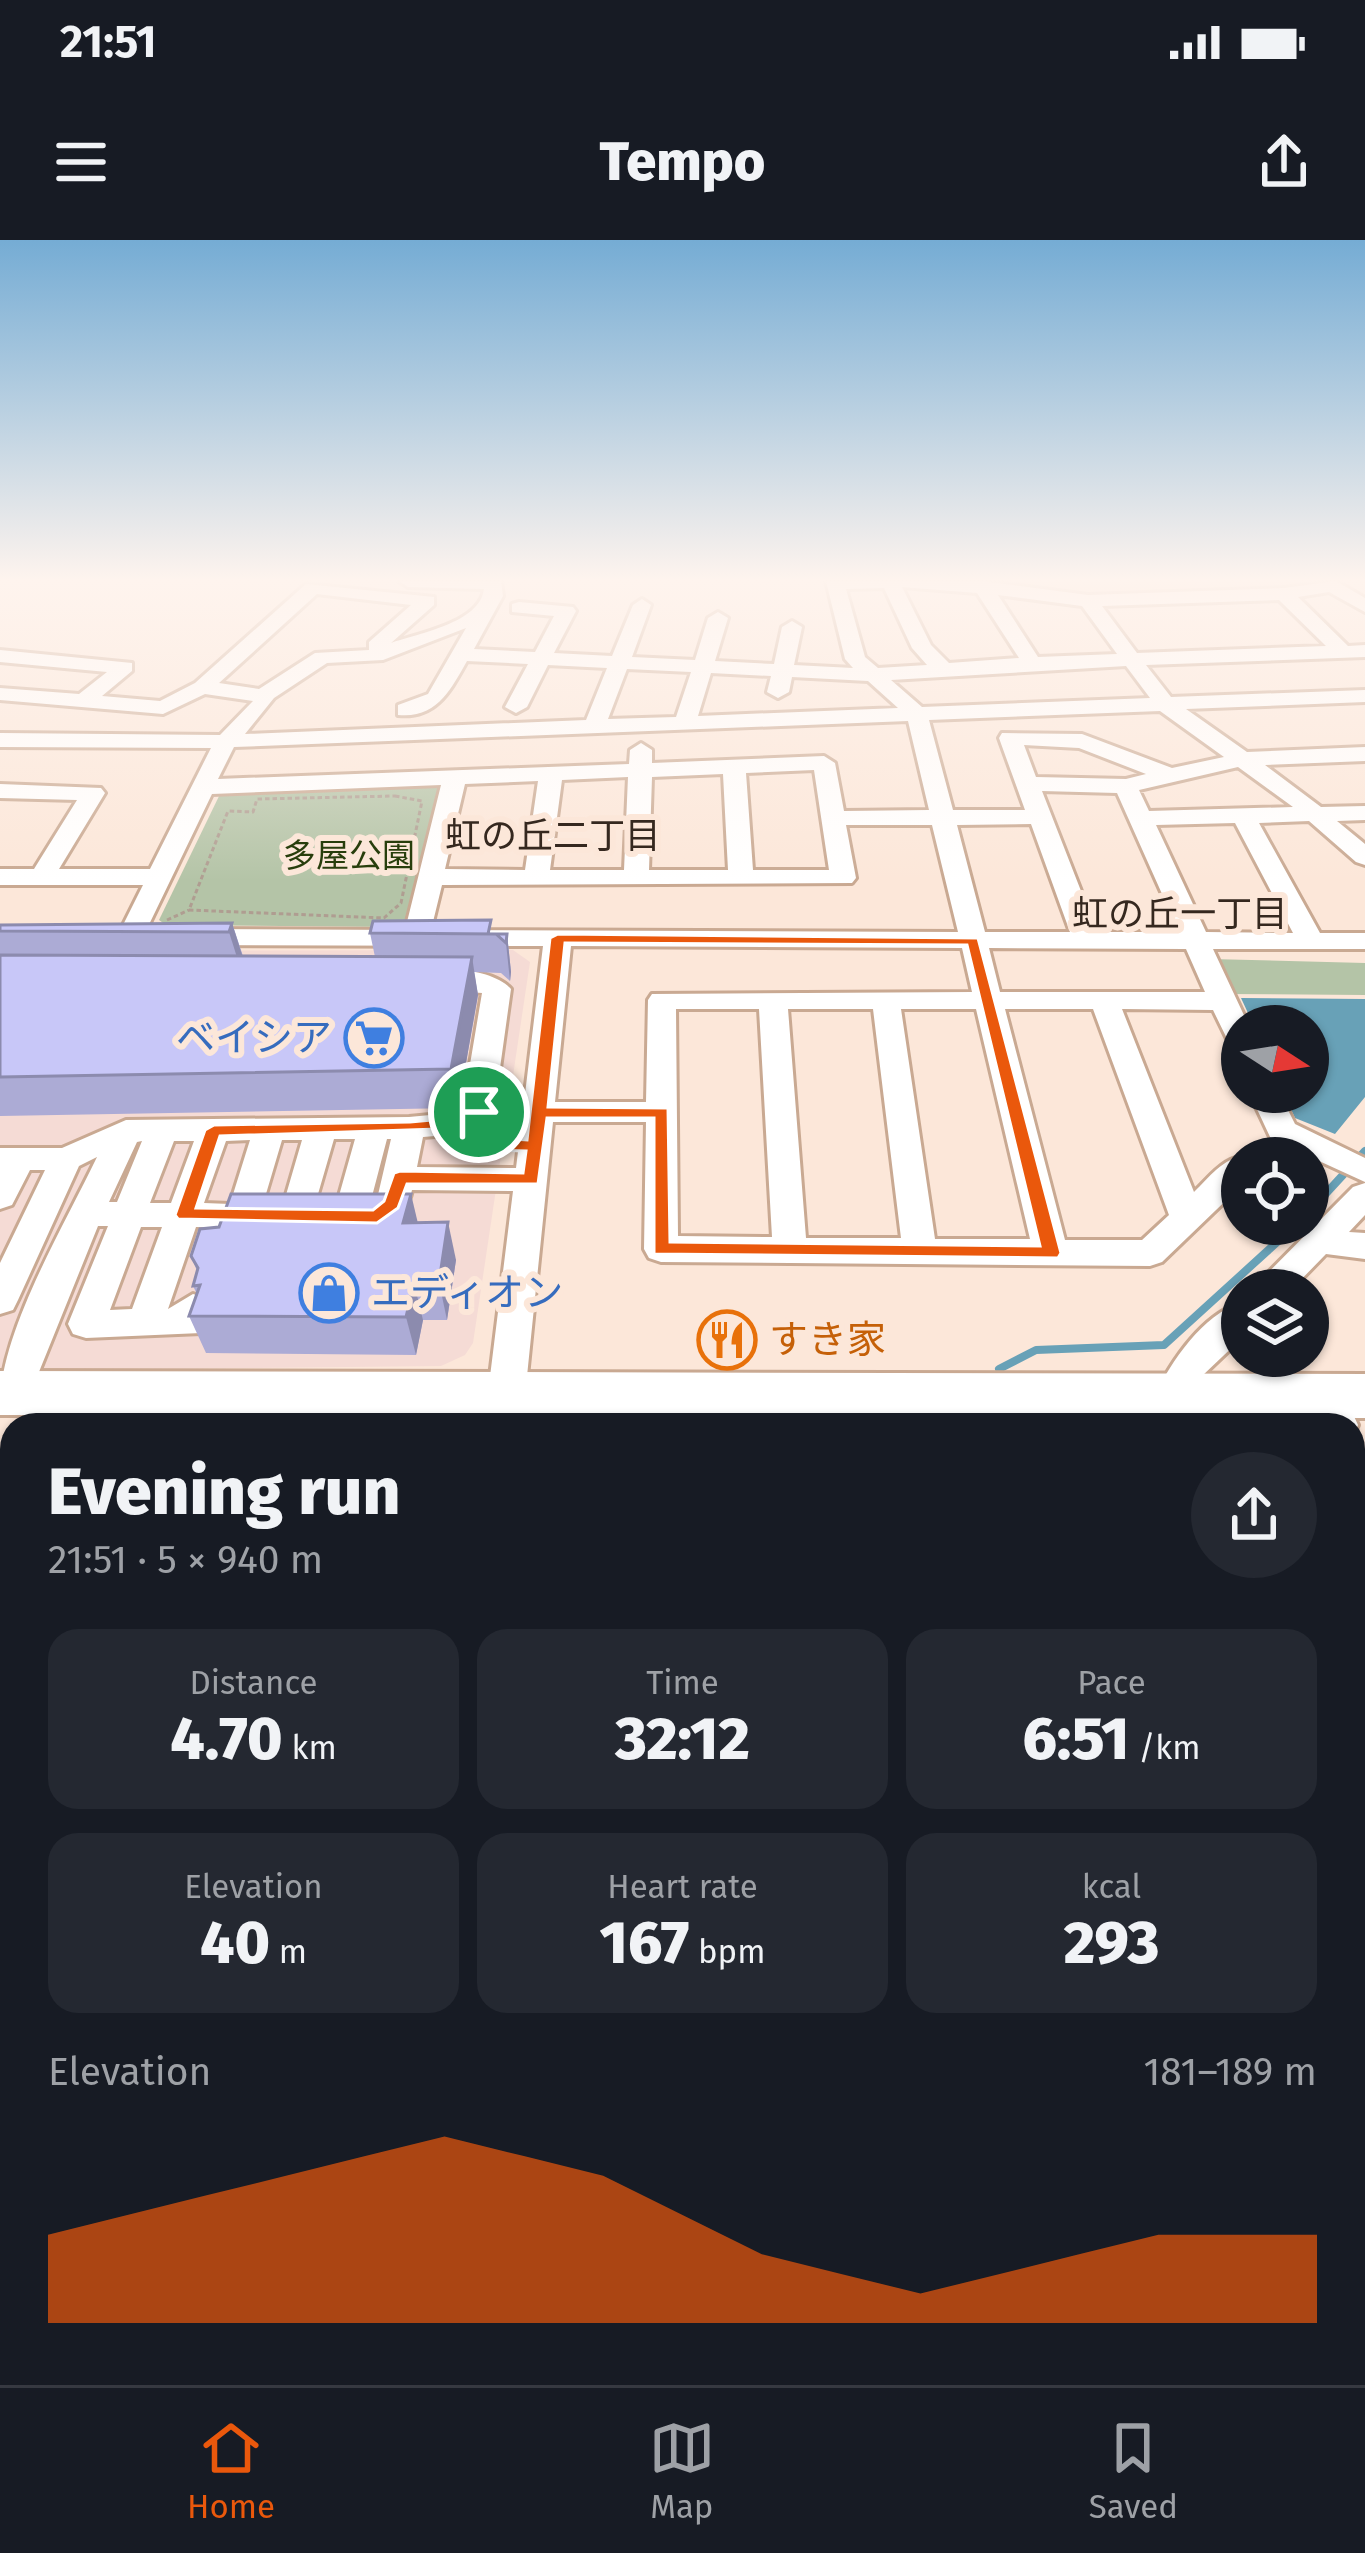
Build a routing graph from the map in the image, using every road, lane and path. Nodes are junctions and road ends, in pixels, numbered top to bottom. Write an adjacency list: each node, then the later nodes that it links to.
1 (109, 681): 15 (street)
2 (209, 681): 11 (street)
3 (286, 681): 13 (street)
4 (444, 681): 18 (street)
5 (529, 681): 17 (street)
6 (613, 681): 23 (street)
7 (696, 681): 21 (street)
8 (780, 681): 20 (street)
9 (878, 681): 19 (street)
10 (1147, 681): 16 (street)
11 (202, 687): 13 (street); 15 (street)
12 (0, 694): 15 (street)
13 (263, 696): 25 (street)
14 (1365, 696): 16 (street)
15 (85, 701)
16 (1166, 705): 19 (street); 27 (street)
17 (516, 706)
18 (406, 710)
19 (917, 715): 20 (street); 39 (street)
20 (773, 719): 21 (street)
21 (685, 723): 22 (street)
22 (638, 724): 23 (street); 29 (street)
23 (595, 726): 25 (street)
24 (0, 740): 25 (street)
25 (225, 742): 35 (street)
26 (1365, 754): 27 (street)
27 (1243, 759): 31 (street); 38 (street)
28 (734, 765): 29 (street); 40 (street); 51 (street)
29 (644, 769): 30 (street); 50 (street)
30 (551, 773): 32 (street); 49 (street)
31 (1171, 776): 33 (street); 34 (street)
32 (455, 777): 35 (street); 48 (street)
33 (1031, 784): 34 (street); 41 (street)
34 (1126, 786): 42 (street)
35 (204, 787): 47 (street)
36 (0, 790): 46 (street)
37 (1365, 813): 38 (street)
38 (1313, 816): 43 (street); 44 (street)
39 (942, 817): 40 (street); 41 (street); 57 (street)
40 (835, 818): 51 (street)
41 (1042, 818): 55 (street)
42 (1144, 818): 43 (street); 56 (street)
43 (1244, 818): 58 (street)
44 (1365, 857)
45 (0, 878): 46 (street)
46 (42, 878): 47 (street)
47 (159, 878): 53 (street)
48 (432, 878): 49 (street); 53 (street)
49 (536, 878): 50 (street)
50 (636, 878): 51 (street)
51 (741, 878)
52 (384, 918): 52 (path)
53 (416, 938): 54 (street)
54 (558, 938): 57 (street); 73 (street)
55 (1086, 939): 56 (street); 57 (street)
56 (1196, 939): 58 (street); 64 (street)
57 (973, 941): 62 (street)
58 (1311, 941): 59 (street)
59 (1365, 941)
60 (407, 981): 69 (street)
61 (773, 1000): 65 (street); 67 (street); 98 (street)
62 (989, 1000): 63 (street); 65 (street); 99 (street)
63 (1105, 1000): 64 (street); 90 (street)
64 (1223, 1000): 66 (street)
65 (886, 1001): 100 (street)
66 (1225, 1005)
67 (662, 1112): 73 (street); 98 (street)
68 (1274, 1113): 77 (street)
69 (477, 1126): 71 (street); 73 (street)
70 (374, 1128): 71 (street); 72 (street); 93 (street)
71 (410, 1128): 82 (street)
72 (321, 1129): 75 (street); 92 (street)
73 (537, 1129): 83 (street)
74 (214, 1130): 75 (street); 76 (street); 89 (street)
75 (269, 1130): 91 (street)
76 (144, 1131): 80 (street); 87 (street); 88 (street)
77 (1282, 1131): 78 (street); 81 (street)
78 (1275, 1137)
79 (10, 1159): 80 (street); 86 (street)
80 (67, 1159): 103 (street)
81 (1365, 1171)
82 (400, 1178): 83 (street); 93 (street)
83 (531, 1180): 109 (street)
84 (1221, 1184): 90 (street)
85 (1365, 1195): 94 (street)
86 (0, 1197)
87 (91, 1214): 88 (street); 102 (street)
88 (129, 1214): 89 (street); 105 (street)
89 (184, 1215): 91 (street); 105 (street)
90 (1186, 1215): 99 (street)
91 (242, 1216): 92 (street)
92 (297, 1216): 93 (street)
93 (350, 1216)
94 (1329, 1232)
95 (1329, 1242): 97 (street)
96 (1316, 1245): 101 (street)
97 (1365, 1246)
98 (790, 1253): 100 (street)
99 (1051, 1253): 100 (street)
100 (920, 1254)
101 (1291, 1269)
102 (51, 1290): 103 (street); 108 (street)
103 (2, 1291)
104 (193, 1308): 105 (street)
105 (145, 1323)
106 (1221, 1336): 107 (street)
107 (1173, 1396): 109 (highway); 110 (highway)
108 (4, 1403): 109 (highway)
109 (504, 1413)
110 (1271, 1413)

